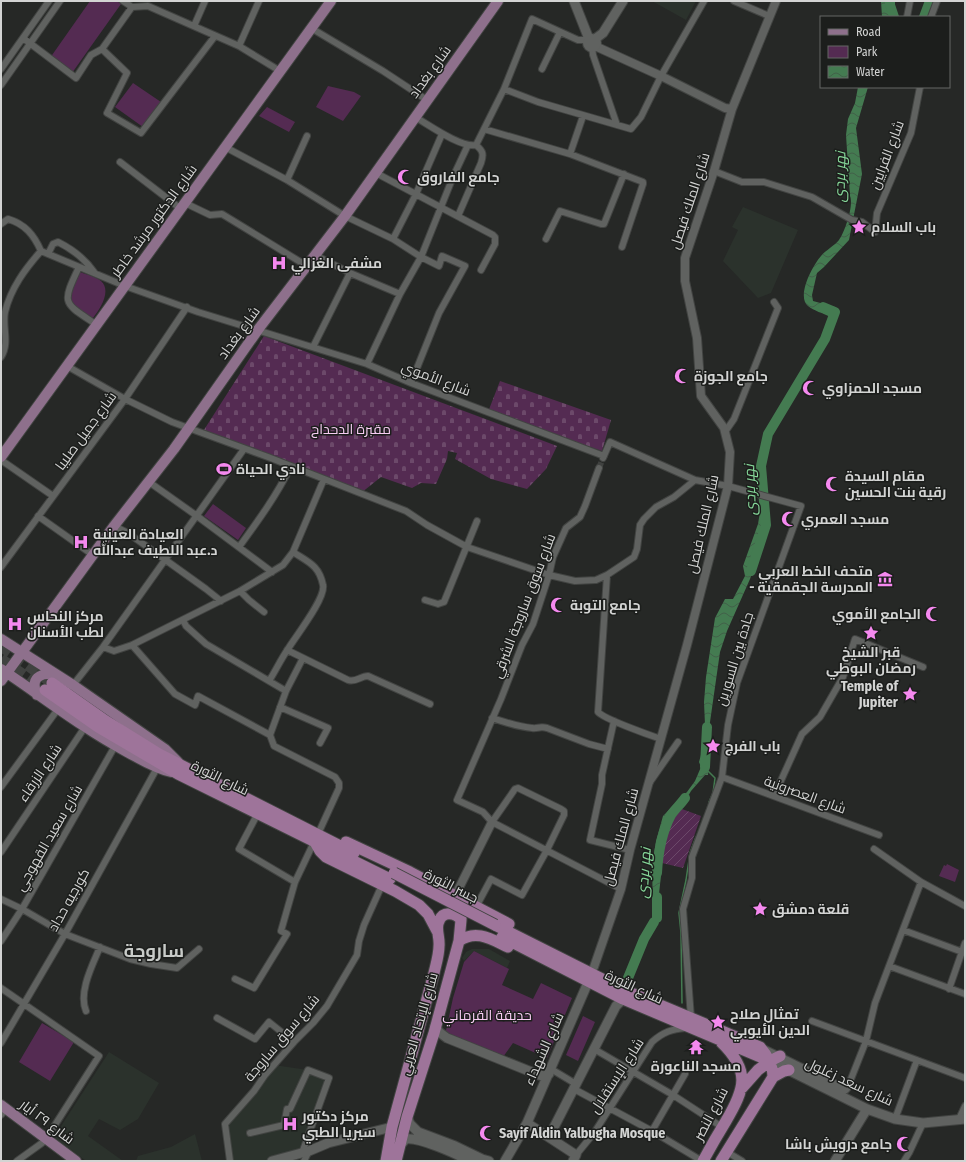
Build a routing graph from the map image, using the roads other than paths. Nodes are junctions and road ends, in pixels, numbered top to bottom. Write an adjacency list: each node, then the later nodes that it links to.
1 (49, 1): 24 (street)
2 (60, 1): 26 (street)
3 (124, 1): 16 (street)
4 (205, 1): 20 (street)
5 (259, 1): 27 (street)
6 (331, 1): 21 (main road, شارع الدكتور مرشد خاطر)
7 (574, 1): 25 (main road)
8 (623, 1): 25 (main road)
9 (704, 1): 32 (street)
10 (734, 1): 17 (street)
11 (776, 1): 17 (street, شارع الملك فيصل)
12 (910, 1): 18 (street)
13 (937, 1): 19 (street)
14 (494, 2): 36 (main road, شارع بغداد)
15 (149, 3): 16 (street); 20 (street)
16 (132, 7): 28 (street)
17 (769, 16): 37 (street, شارع الملك فيصل)
18 (907, 16)
19 (931, 16)
20 (194, 26): 23 (street)
21 (311, 28): 31 (main road, شارع الدكتور مرشد خاطر); 36 (street)
22 (560, 32): 25 (street); 30 (street); 34 (street)
23 (215, 36): 27 (street); 28 (street)
24 (23, 38): 26 (street); 29 (street)
25 (592, 42): 32 (street); 40 (street)
26 (30, 44): 28 (street); 33 (street)
27 (239, 46): 31 (street)
28 (102, 49)
29 (1, 69)
30 (542, 70)
31 (280, 71): 46 (main road, شارع الدكتور مرشد خاطر)
32 (661, 76): 37 (street); 40 (street)
33 (1, 85)
34 (504, 88): 38 (street); 41 (street)
35 (920, 88): 49 (street, شارع الفرايين)
36 (427, 100): 39 (main road, شارع بغداد)
37 (732, 109): 49 (street, شارع الملك فيصل)
38 (583, 116): 40 (street); 47 (street)
39 (415, 117): 42 (street); 50 (main road, شارع بغداد)
40 (617, 125)
41 (484, 129): 45 (street); 47 (street)
42 (442, 134): 44 (street); 53 (street)
43 (307, 136): 52 (street)
44 (468, 145): 45 (street); 55 (street)
45 (476, 145): 57 (street)
46 (225, 147): 52 (street); 54 (main road, شارع الدكتور مرشد خاطر)
47 (570, 154): 51 (street)
48 (120, 162): 54 (street)
49 (714, 171): 85 (street, شارع الملك فيصل)
50 (376, 173): 53 (street); 56 (main road, شارع بغداد)
51 (624, 174): 60 (street); 61 (street)
52 (287, 180): 56 (street)
53 (416, 194): 55 (street); 59 (street)
54 (183, 206): 66 (street); 71 (main road, شارع الدكتور مرشد خاطر)
55 (442, 208): 57 (street); 65 (street)
56 (345, 216): 59 (street); 64 (main road, شارع بغداد)
57 (458, 216): 68 (street)
58 (1, 224): 62 (street)
59 (392, 239): 65 (street)
60 (546, 239)
61 (622, 247)
62 (41, 251): 63 (street, شارع الأموي); 78 (street)
63 (48, 254): 67 (street, شارع الأموي); 69 (street)
64 (315, 255): 66 (main road, شارع بغداد); 70 (street)
65 (421, 257): 72 (street); 82 (street)
66 (307, 266): 76 (main road, شارع بغداد)
67 (79, 267): 69 (street, شارع الأموي); 75 (street)
68 (480, 270)
69 (94, 273): 71 (street, شارع الأموي)
70 (350, 273): 72 (street); 77 (street)
71 (125, 286): 74 (street, شارع الأموي); 75 (main road, شارع الدكتور مرشد خاطر)
72 (400, 294): 80 (street)
73 (774, 302): 85 (street)
74 (187, 307): 76 (street, شارع الأموي); 83 (street, شارع جميل صليبا)
75 (97, 325): 81 (main road, شارع الدكتور مرشد خاطر)
76 (258, 331): 77 (street, شارع الأموي); 84 (main road, شارع بغداد)
77 (313, 347): 80 (street, شارع الأموي)
78 (3, 349): 79 (street)
79 (1, 357)
80 (367, 364): 82 (street, شارع الأموي)
81 (67, 366): 83 (street); 87 (main road, شارع الدكتور مرشد خاطر)
82 (411, 383): 91 (street, شارع الأموي)
83 (124, 399): 84 (street); 94 (street, شارع جميل صليبا)
84 (188, 428): 86 (street); 92 (main road, شارع بغداد)
85 (725, 432): 93 (street, شارع الملك فيصل)
86 (244, 449): 88 (street); 96 (street)
87 (1, 459): 94 (street)
88 (291, 466): 90 (street); 100 (street)
89 (599, 468): 106 (street, شارع سوق ساروجة الشرقي)
90 (324, 479): 99 (street); 101 (street)
91 (695, 480): 93 (street); 107 (street)
92 (149, 482): 96 (street); 98 (main road, شارع بغداد)
93 (728, 486): 133 (street, شارع الملك فيصل); 140 (street, جادة بين السورين)
94 (53, 496): 95 (street, شارع جميل صليبا)
95 (38, 516): 102 (street); 104 (street, شارع جميل صليبا)
96 (197, 516): 100 (street); 103 (street)
97 (477, 521): 99 (street)
98 (114, 526): 102 (main road, شارع بغداد); 103 (street)
99 (467, 546): 106 (street); 109 (street)
100 (238, 547): 105 (street)
101 (293, 552): 105 (street); 116 (street)
102 (93, 555): 117 (main road, شارع بغداد)
103 (164, 559): 110 (street); 115 (street)
104 (1, 567)
105 (272, 572): 108 (street)
106 (549, 575): 107 (street); 129 (street, شارع سوق ساروجة الشرقي)
107 (607, 575): 130 (street)
108 (240, 591): 110 (street); 111 (street)
109 (425, 600)
110 (220, 601): 112 (street)
111 (264, 612)
112 (183, 620): 114 (street); 122 (street)
113 (1, 640): 117 (main road)
114 (132, 645): 115 (street); 132 (street)
115 (103, 647): 123 (street)
116 (287, 650): 118 (street); 122 (street)
117 (22, 653): 120 (main road, شارع بغداد); 124 (main road)
118 (303, 658): 125 (street); 126 (street)
119 (923, 666): 143 (street)
120 (4, 671): 121 (main road, شارع بغداد); 124 (main road)
121 (1, 681)
122 (269, 681): 125 (street)
123 (73, 685): 124 (main road); 139 (main road)
124 (47, 686): 128 (main road); 139 (highway, شارع الثورة)
125 (286, 691): 127 (street)
126 (430, 704)
127 (280, 707): 132 (street); 135 (street)
128 (58, 709): 131 (main road); 142 (street)
129 (492, 718): 137 (street); 145 (street, شارع سوق ساروجة الشرقي)
130 (614, 721): 133 (street); 137 (street)
131 (85, 727): 136 (main road); 151 (street, شارع الزرقاء)
132 (270, 734): 147 (street)
133 (661, 740): 141 (street, شارع الملك فيصل)
134 (678, 742): 141 (street)
135 (320, 743)
136 (115, 746): 138 (main road); 163 (street, شارع سعيد القهوجي)
137 (608, 749): 149 (street)
138 (157, 768): 139 (main road); 168 (street, كورجيه حداد)
139 (180, 770): 144 (highway, شارع الثورة); 147 (highway, شارع الثورة)
140 (722, 777): 143 (street, شارع العصرونية); 187 (street, جادة بين السورين)
141 (648, 785): 149 (street, شارع الملك فيصل)
142 (1, 787)
143 (774, 796): 146 (street, شارع العصرونية)
144 (258, 813): 147 (highway, شارع الثورة); 153 (street)
145 (492, 822): 148 (street); 148 (street); 158 (street)
146 (880, 836)
147 (318, 838): 152 (highway, شارع الثورة); 152 (highway); 153 (street)
148 (547, 850): 156 (street); 162 (street)
149 (630, 850): 156 (street, شارع الملك فيصل)
150 (874, 850): 155 (street)
151 (1, 852)
152 (392, 876): 154 (highway); 157 (highway); 157 (highway); 165 (highway, جسر الثورة, bridge); 191 (street, شارع سوق ساروجة)
153 (295, 882): 177 (street)
154 (429, 882): 158 (highway); 160 (highway)
155 (921, 882): 161 (street); 166 (street)
156 (621, 889): 176 (street, شارع الملك فيصل)
157 (395, 891): 160 (highway)
158 (455, 896): 162 (highway); 164 (highway, شارع الإتحاد العربي)
159 (1, 899): 163 (street)
160 (419, 905): 167 (highway)
161 (965, 906)
162 (476, 907): 165 (highway)
163 (22, 909): 168 (street); 169 (street, شارع سعيد القهوجي)
164 (461, 920): 167 (highway); 170 (highway, شارع الإتحاد العربي)
165 (491, 927): 170 (highway); 176 (highway); 178 (highway); 182 (highway, شارع الثورة)
166 (903, 930): 174 (street); 175 (street)
167 (437, 931): 219 (highway, شارع الإتحاد العربي)
168 (65, 934): 172 (street); 183 (street, كورجيه حداد)
169 (1, 941)
170 (459, 941): 188 (highway, شارع الإتحاد العربي)
171 (965, 943): 174 (street)
172 (100, 947): 173 (street); 184 (street)
173 (199, 949)
174 (963, 952): 180 (street)
175 (889, 966): 180 (street); 190 (street)
176 (594, 967): 182 (highway)
177 (235, 979)
178 (586, 987): 182 (highway); 201 (main road, شارع الشهداء)
179 (1, 988): 183 (street)
180 (949, 989): 181 (street)
181 (965, 994)
182 (620, 995): 187 (highway, شارع الثورة); 194 (main road)
183 (24, 1004): 193 (street, كورجيه حداد); 225 (street)
184 (86, 1011)
185 (217, 1018): 191 (street)
186 (812, 1021): 190 (street)
187 (690, 1023): 189 (highway, شارع الثورة); 196 (highway, شارع الثورة); 200 (street, شارع الإستقلال)
188 (436, 1026): 192 (highway, شارع الإتحاد العربي); 195 (main road)
189 (718, 1039): 196 (highway, شارع الثورة); 207 (highway, شارع النصر)
190 (866, 1041): 197 (street); 205 (street)
191 (294, 1042): 234 (street, شارع سوق ساروجة)
192 (431, 1042): 195 (main road); 214 (highway, شارع الإتحاد العربي)
193 (1, 1043)
194 (594, 1049): 200 (street); 206 (main road)
195 (492, 1059): 201 (main road); 208 (main road)
196 (775, 1059): 198 (highway); 199 (main road, شارع سعد زغلول); 203 (highway); 205 (main road)
197 (917, 1060): 204 (street); 215 (street)
198 (758, 1070): 203 (highway); 207 (highway)
199 (789, 1070): 203 (highway); 212 (main road, شارع سعد زغلول)
200 (633, 1071): 209 (street); 211 (street, شارع الإستقلال)
201 (550, 1072): 206 (street); 208 (main road, شارع الشهداء)
202 (685, 1074): 209 (street)
203 (773, 1078): 229 (highway)
204 (965, 1078)
205 (849, 1084)
206 (575, 1086): 211 (street); 223 (main road)
207 (742, 1088): 220 (highway, شارع النصر)
208 (542, 1089): 217 (main road, شارع الشهداء)
209 (673, 1095): 220 (street); 221 (street)
210 (965, 1106): 216 (street)
211 (609, 1109): 221 (street); 230 (street, شارع الإستقلال)
212 (867, 1109): 215 (main road, شارع سعد زغلول); 245 (main road)
213 (1, 1112): 225 (main road, شارع ٢٩ أيار)
214 (407, 1117): 226 (highway, شارع الإتحاد العربي); 240 (main road)
215 (895, 1119): 218 (main road, شارع سعد زغلول)
216 (962, 1119): 218 (main road, شارع سعد زغلول)
217 (527, 1123): 223 (main road); 242 (main road, شارع الشهداء)
218 (923, 1123): 246 (street)
219 (392, 1127): 224 (highway, شارع الإتحاد العربي); 228 (main road)
220 (722, 1127): 227 (highway, شارع النصر)
221 (652, 1131): 243 (street)
222 (250, 1133): 228 (street)
223 (549, 1137): 230 (main road)
224 (389, 1140): 236 (highway); 237 (highway, شارع الإتحاد العربي)
225 (44, 1141): 231 (street); 232 (main road, شارع ٢٩ أيار); 233 (main road, شارع ٢٩ أيار)
226 (401, 1144): 238 (highway, شارع الإتحاد العربي); 239 (main road)
227 (709, 1150): 229 (highway); 243 (highway, شارع النصر)
228 (305, 1155): 235 (main road)
229 (724, 1157): 244 (street)
230 (574, 1158)
231 (17, 1161)
232 (65, 1161)
233 (76, 1161)
234 (230, 1161)
235 (272, 1161)
236 (380, 1161)
237 (386, 1161)
238 (396, 1161)
239 (469, 1161)
240 (489, 1161)
241 (501, 1161): 242 (main road)
242 (505, 1161)
243 (702, 1161)
244 (742, 1161)
245 (835, 1161)
246 (904, 1161)

